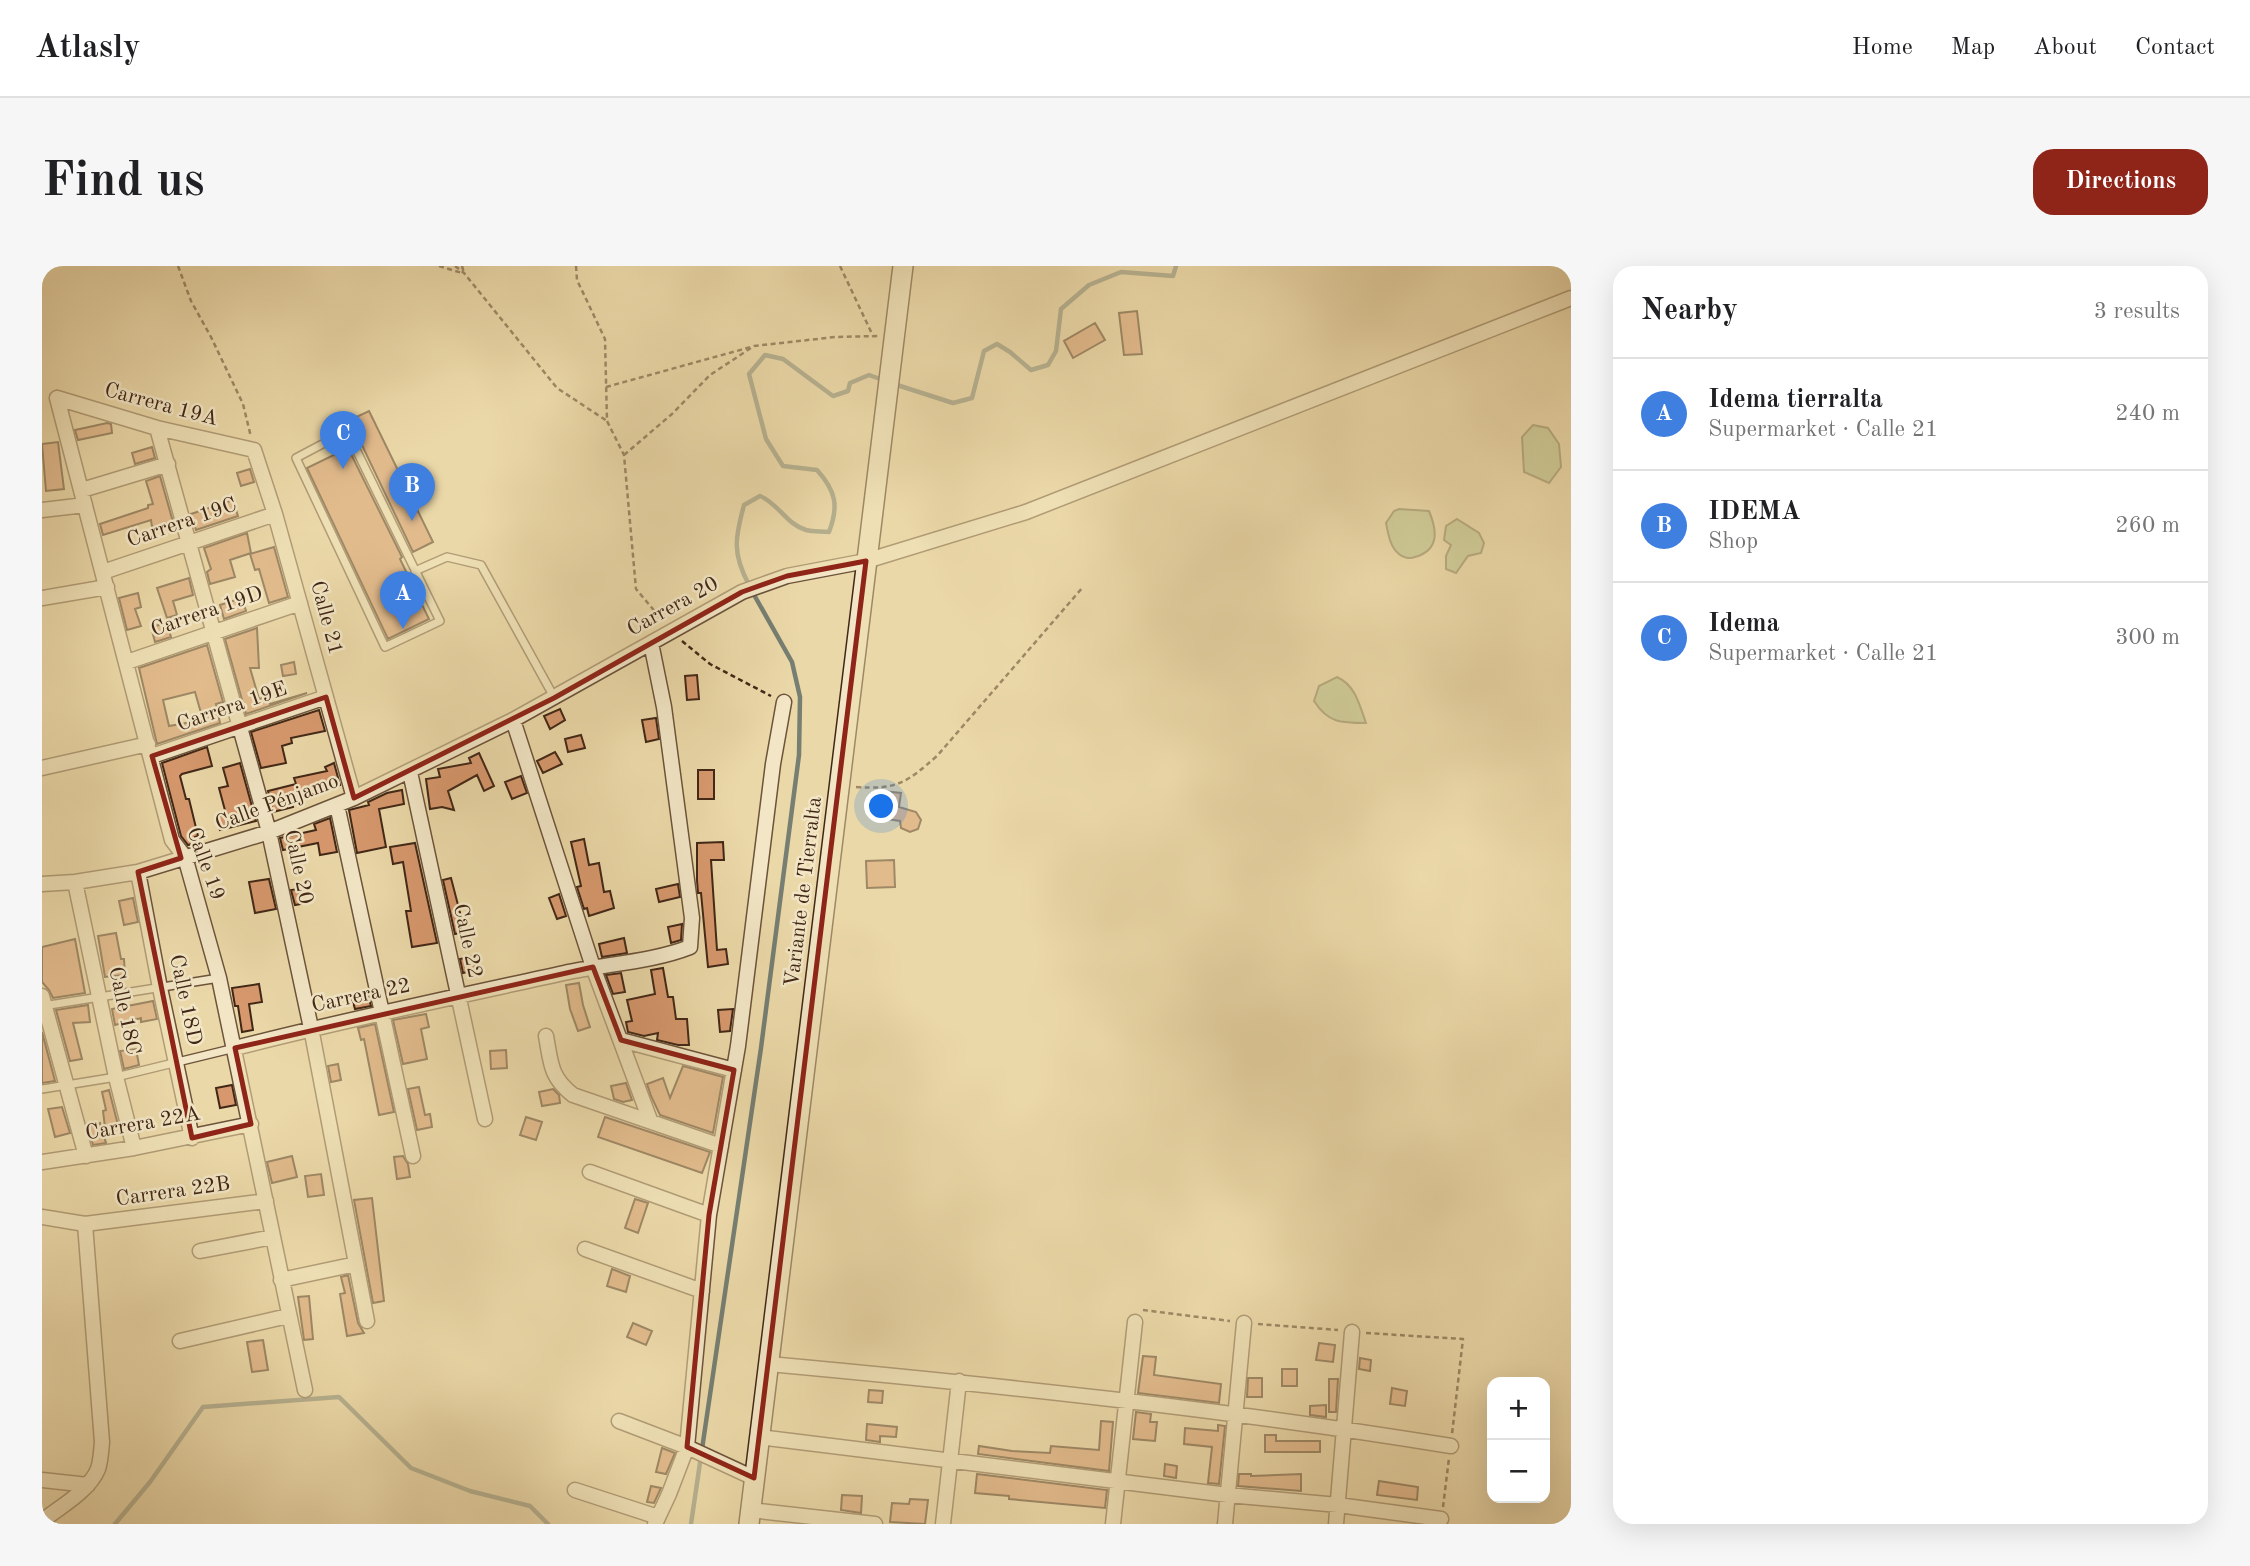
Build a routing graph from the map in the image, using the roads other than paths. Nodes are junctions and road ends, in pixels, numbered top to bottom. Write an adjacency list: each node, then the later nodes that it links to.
1 (903, 266): 12 (main road, Variante de Tierralta)
2 (1571, 298): 12 (street, Carrera 20)
3 (57, 398): 4 (street, Carrera 19A); 7 (street, Calle 19)
4 (157, 428): 5 (street, Carrera 19A); 6 (street, Calle 20)
5 (254, 450): 10 (street, Calle 21)
6 (168, 464): 7 (street); 11 (street, Calle 20)
7 (82, 490): 8 (street, Calle 19)
8 (85, 505): 9 (street); 14 (street, Calle 19)
9 (42, 510)
10 (275, 514): 11 (street, Carrera 19C); 17 (street, Calle 21)
11 (189, 543): 14 (street, Carrera 19C); 18 (street, Calle 20)
12 (866, 561): 19 (street, Carrera 20); 78 (main road, Variante de Tierralta)
13 (415, 571): 13 (lane); 22 (lane)
14 (103, 572): 15 (street, Calle 19)
15 (107, 587): 16 (street); 20 (street, Calle 19)
16 (42, 598)
17 (300, 603): 18 (street, Carrera 19D); 21 (street, Calle 21)
18 (214, 632): 20 (street, Carrera 19D); 25 (street, Calle 20)
19 (652, 643): 22 (street, Carrera 20); 36 (street, Carrera 22)
20 (127, 662): 26 (street, Calle 19)
21 (326, 697): 25 (street, Carrera 19E); 29 (street, Calle 21)
22 (554, 698): 24 (street, Carrera 20)
23 (784, 702): 48 (street)
24 (513, 720): 28 (street, Calle Pénjamo); 36 (street)
25 (240, 726): 26 (street, Carrera 19E); 31 (street, Calle 20)
26 (150, 750): 27 (street, Carrera 19E); 32 (street, Calle 19)
27 (42, 768)
28 (410, 772): 29 (street, Calle Pénjamo); 39 (street, Calle 22)
29 (354, 798): 30 (street, Calle Pénjamo)
30 (337, 805): 31 (street, Calle Pénjamo); 42 (street)
31 (269, 832): 32 (street, Calle Pénjamo); 43 (street, Calle 20)
32 (185, 857): 33 (street, Calle Pénjamo); 37 (street, Calle 19)
33 (138, 872): 34 (street, Calle Pénjamo); 38 (street, Calle 18D)
34 (75, 882): 35 (street, Calle Pénjamo); 40 (street, Calle 18C)
35 (42, 884)
36 (593, 967): 39 (street, Carrera 22); 45 (street)
37 (219, 978): 38 (lane); 46 (street, Calle 19)
38 (160, 988): 40 (lane); 47 (street, Calle 18D)
39 (458, 996): 42 (street, Carrera 22); 52 (street, Calle 22)
40 (99, 998): 41 (lane); 49 (street, Calle 18C)
41 (43, 1003): 50 (street)
42 (382, 1013): 43 (street, Carrera 22); 59 (street)
43 (311, 1028): 46 (street, Carrera 22); 69 (street, Calle 20)
44 (546, 1035): 53 (street)
45 (621, 1040): 48 (street); 53 (street)
46 (235, 1048): 47 (lane, Carrera 22); 54 (street, Calle 19)
47 (176, 1062): 49 (lane, Carrera 22); 55 (street, Calle 18D)
48 (734, 1070): 56 (street)
49 (116, 1077): 50 (lane, Carrera 22); 57 (street, Calle 18C)
50 (66, 1085): 51 (lane, Carrera 22); 58 (street)
51 (42, 1089)
52 (485, 1119)
53 (650, 1120): 56 (street)
54 (251, 1124): 55 (street, Carrera 22A); 62 (street, Calle 19)
55 (192, 1138): 57 (street, Carrera 22A)
56 (720, 1146): 64 (street)
57 (134, 1148): 58 (street, Carrera 22A)
58 (86, 1156): 60 (street, Carrera 22A)
59 (413, 1156)
60 (42, 1162)
61 (590, 1172): 64 (street)
62 (266, 1200): 65 (street, Carrera 22B); 66 (street, Calle 19)
63 (43, 1214): 65 (street, Carrera 22B)
64 (709, 1215): 71 (street)
65 (85, 1224): 92 (street)
66 (273, 1237): 68 (street); 70 (street, Calle 19)
67 (585, 1249): 71 (street)
68 (200, 1251)
69 (356, 1264): 70 (street); 73 (street, Calle 20)
70 (281, 1279): 72 (street, Calle 19)
71 (702, 1291): 87 (street)
72 (288, 1316): 77 (street); 80 (street, Calle 19)
73 (366, 1321)
74 (1135, 1322): 81 (street)
75 (1244, 1322): 82 (street)
76 (1352, 1332): 84 (street)
77 (180, 1341)
78 (769, 1364): 79 (street); 85 (main road, Variante de Tierralta)
79 (959, 1381): 81 (street); 88 (street)
80 (305, 1391)
81 (1126, 1400): 82 (street); 91 (street)
82 (1235, 1413): 84 (street); 94 (street)
83 (619, 1421): 87 (street)
84 (1345, 1429): 86 (street); 95 (street)
85 (759, 1437): 88 (street); 89 (main road, Variante de Tierralta)
86 (1451, 1446)
87 (687, 1447): 89 (street); 99 (street)
88 (950, 1460): 91 (street); 101 (street)
89 (754, 1478): 96 (main road, Variante de Tierralta)
90 (42, 1480): 92 (street)
91 (1117, 1481): 94 (street); 102 (street)
92 (88, 1485): 98 (street)
93 (575, 1490): 99 (street)
94 (1228, 1495): 95 (street); 103 (street)
95 (1338, 1505): 97 (street); 104 (street)
96 (749, 1517): 100 (street)
97 (1441, 1518)
98 (42, 1521)
99 (656, 1521)
100 (875, 1524)
101 (943, 1524)
102 (1112, 1524)
103 (1225, 1524)
104 (1336, 1524)

